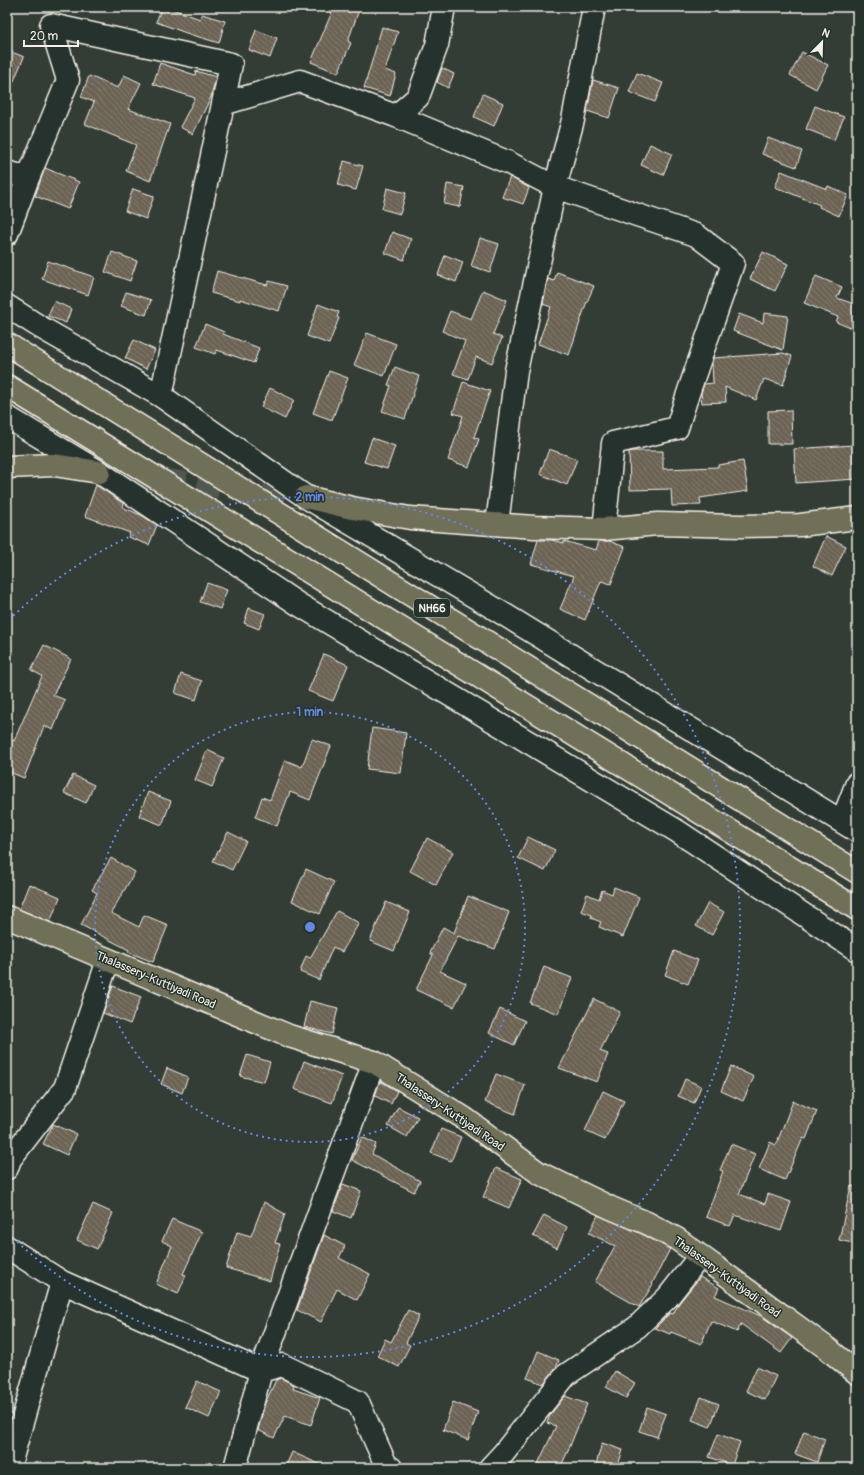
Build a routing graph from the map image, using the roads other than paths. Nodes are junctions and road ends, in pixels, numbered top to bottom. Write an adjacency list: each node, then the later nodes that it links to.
1 (444, 7): 4 (street)
2 (594, 7): 7 (street)
3 (223, 104): 4 (street); 6 (street); 12 (street)
4 (396, 116): 7 (street)
5 (7, 172): 6 (street)
6 (28, 178): 8 (street)
7 (555, 187): 18 (street); 19 (street)
8 (7, 234)
9 (7, 306): 12 (street)
10 (7, 344): 22 (main road, NH66)
11 (7, 386): 23 (main road, NH66)
12 (161, 396): 16 (street)
13 (7, 416): 15 (street)
14 (7, 467): 15 (main road)
15 (99, 472): 25 (street)
16 (306, 497): 18 (main road); 21 (street)
17 (857, 518): 19 (main road)
18 (497, 524): 19 (main road)
19 (604, 529)
20 (857, 783): 21 (street)
21 (849, 827)
22 (857, 872)
23 (857, 909)
24 (7, 917): 26 (main road, Thalassery-Kuttiyadi Road)
25 (857, 950)
26 (108, 960): 27 (main road, Thalassery-Kuttiyadi Road); 28 (street)
27 (374, 1062): 30 (main road, Thalassery-Kuttiyadi Road); 32 (street)
28 (7, 1168)
29 (7, 1247): 31 (street)
30 (700, 1256): 33 (main road, Thalassery-Kuttiyadi Road); 37 (street)
31 (62, 1282): 32 (street); 34 (street)
32 (261, 1371): 35 (street); 36 (street)
33 (857, 1374)
34 (9, 1468)
35 (234, 1468)
36 (391, 1468)
37 (490, 1468)

